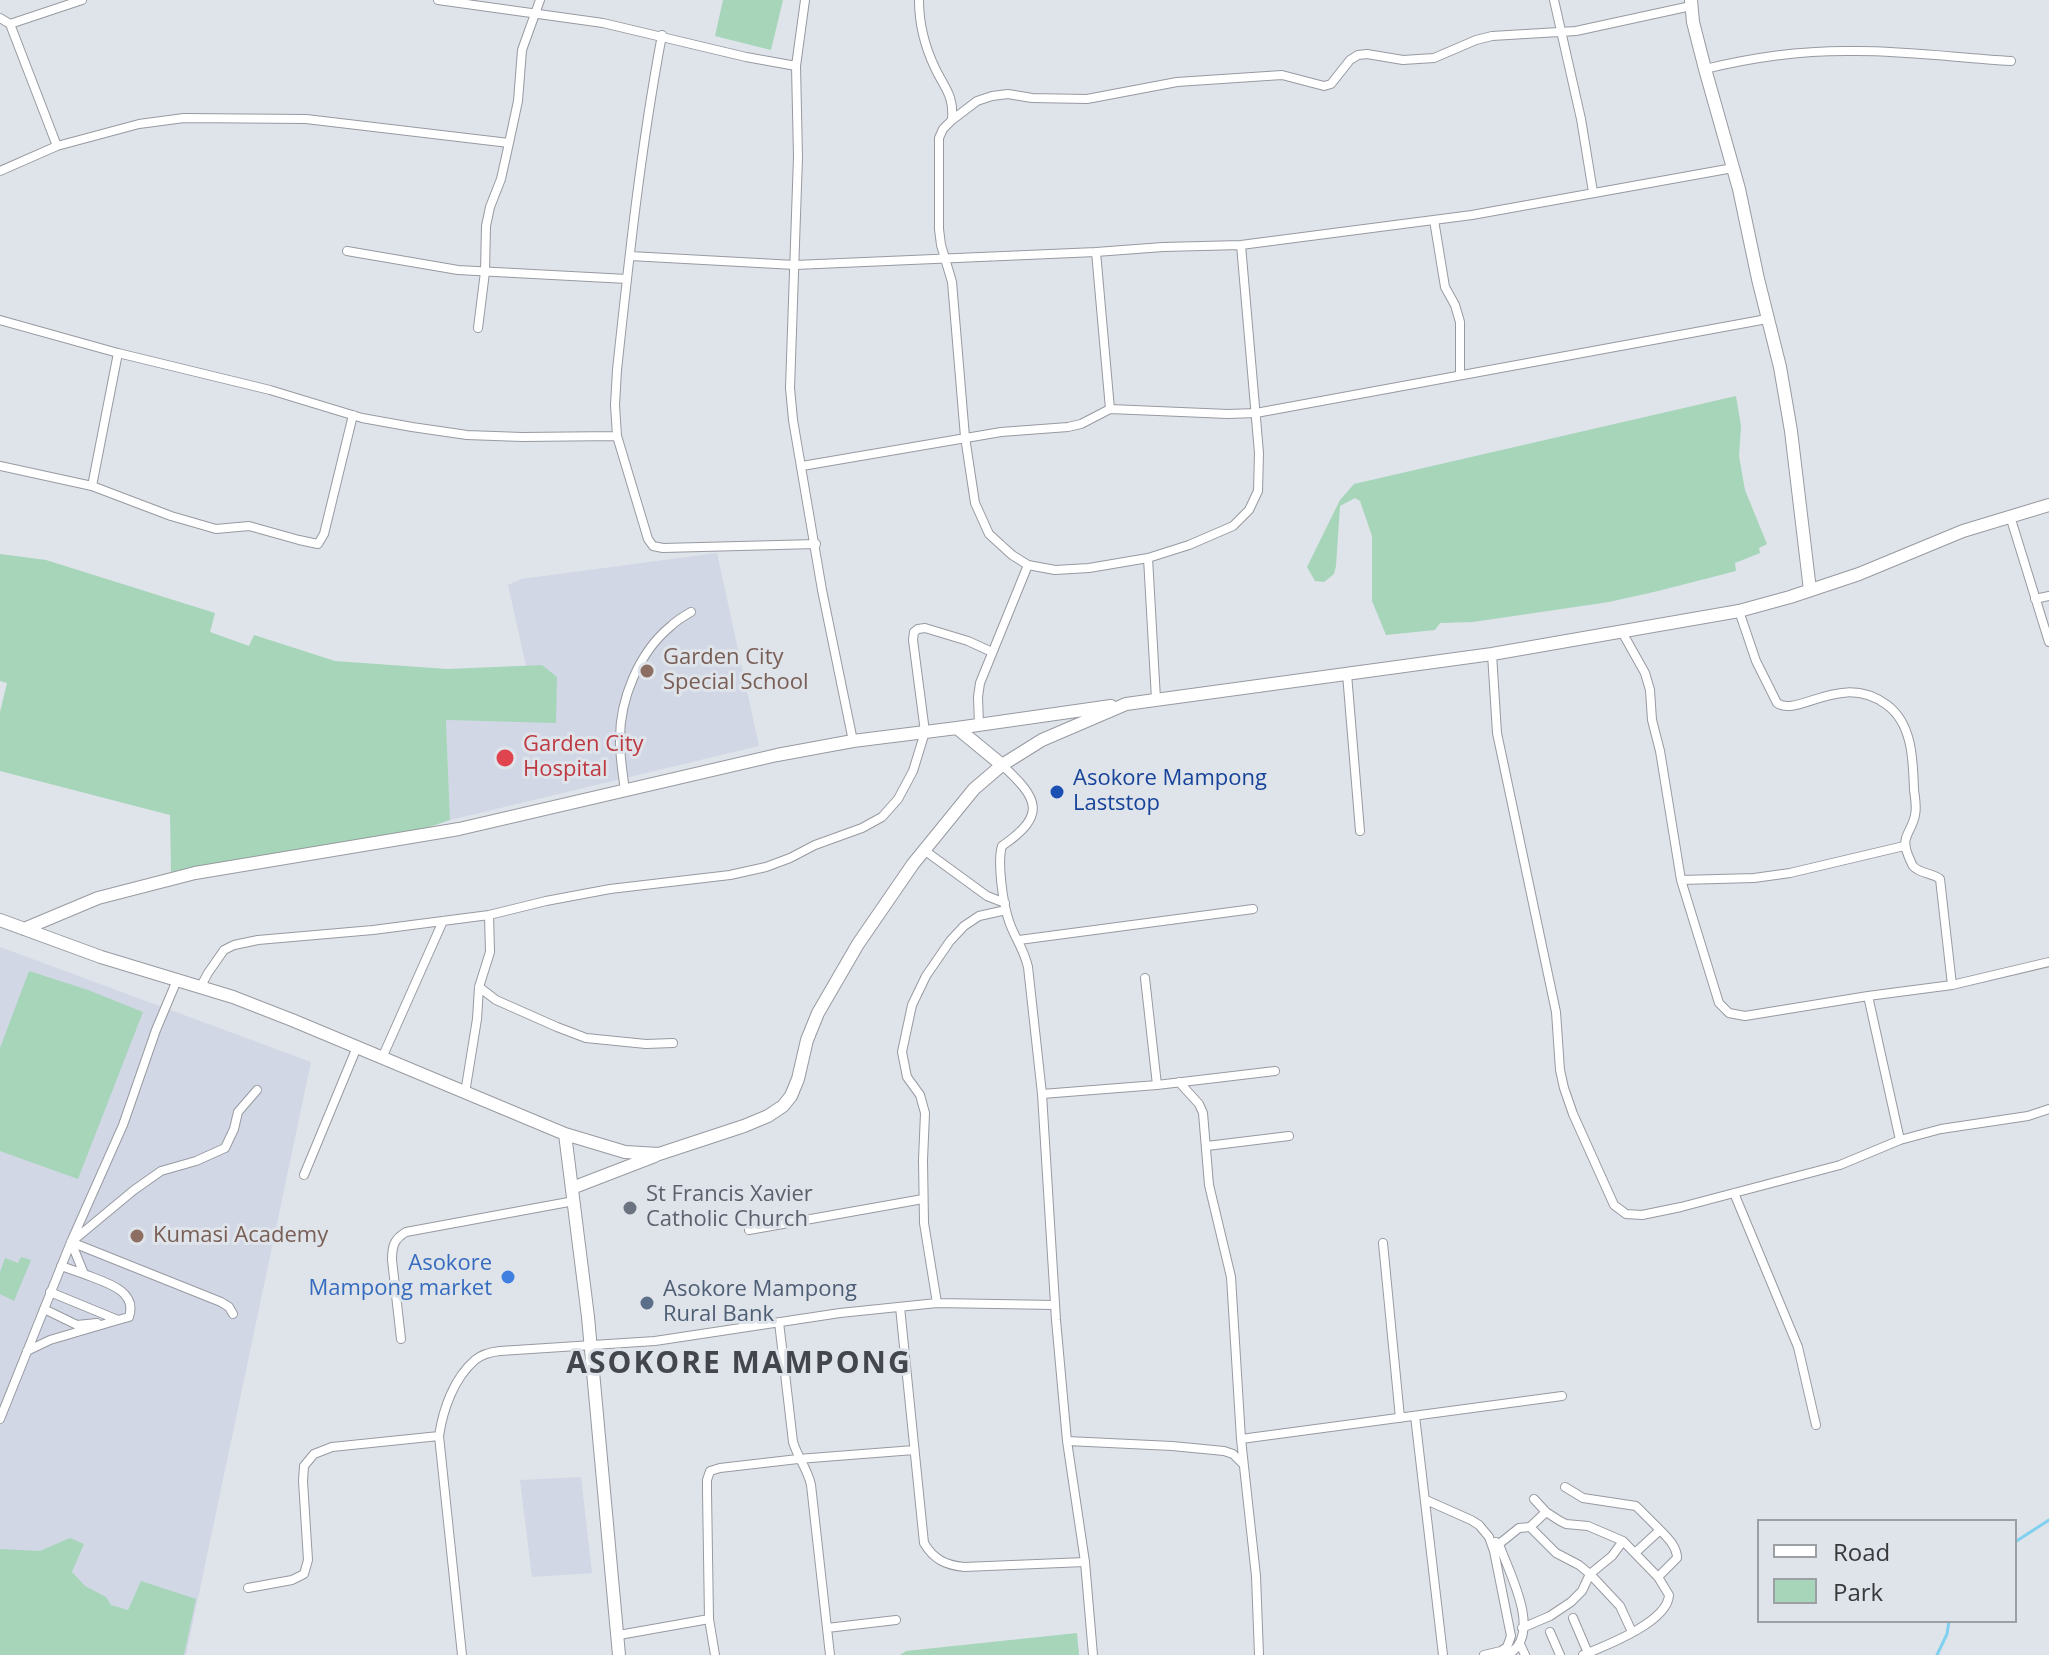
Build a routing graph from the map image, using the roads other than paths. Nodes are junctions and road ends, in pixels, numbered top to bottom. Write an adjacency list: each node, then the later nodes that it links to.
1 (82, 0): 10 (street)
2 (438, 0): 8 (street)
3 (540, 0): 8 (street)
4 (805, 0): 14 (street)
5 (919, 0): 16 (street)
6 (1554, 0): 11 (street)
7 (1691, 3): 11 (street); 15 (street)
8 (536, 12): 12 (street); 17 (street)
9 (0, 18): 10 (street)
10 (10, 24): 18 (street)
11 (1562, 33): 16 (street); 21 (street)
12 (662, 35): 14 (street); 26 (street)
13 (2011, 61): 15 (street)
14 (796, 66): 28 (street)
15 (1705, 69): 19 (street)
16 (952, 120): 27 (street)
17 (509, 143): 18 (street); 29 (street)
18 (57, 146): 20 (street)
19 (1733, 168): 21 (street); 31 (street)
20 (0, 171)
21 (1593, 192): 22 (street)
22 (1434, 220): 23 (street); 35 (street)
23 (1241, 245): 25 (street); 37 (street)
24 (347, 251): 29 (street)
25 (1096, 252): 27 (street); 36 (street)
26 (630, 256): 28 (street); 30 (street)
27 (946, 259): 28 (street); 40 (street)
28 (795, 265): 42 (street)
29 (485, 272): 30 (street); 33 (street)
30 (627, 279): 39 (street)
31 (1767, 319): 35 (street); 49 (street)
32 (0, 320): 34 (street)
33 (478, 328)
34 (118, 353): 38 (street); 43 (street)
35 (1460, 374): 37 (street)
36 (1110, 409): 37 (street); 40 (street)
37 (1256, 413): 47 (street)
38 (353, 415): 39 (street); 43 (street)
39 (617, 436): 46 (street)
40 (965, 437): 42 (street); 48 (street)
41 (0, 466): 43 (street)
42 (802, 466): 46 (street)
43 (92, 486)
44 (2049, 505): 45 (street)
45 (2010, 516): 49 (street); 51 (street)
46 (816, 544): 64 (street)
47 (1148, 558): 48 (street); 59 (street)
48 (1028, 565): 56 (street)
49 (1810, 590): 52 (street)
50 (2049, 596): 51 (street)
51 (2035, 599): 55 (street)
52 (1739, 611): 54 (street); 68 (street)
53 (691, 612): 66 (street)
54 (1622, 632): 57 (street); 70 (street)
55 (2049, 642)
56 (992, 652): 61 (street); 63 (street)
57 (1492, 654): 58 (street); 101 (street)
58 (1347, 674): 59 (street); 67 (street)
59 (1156, 699): 60 (street)
60 (1126, 704): 61 (street); 65 (street)
61 (979, 725): 62 (street)
62 (957, 728): 63 (street); 65 (street)
63 (925, 732): 64 (street); 73 (street)
64 (853, 741): 66 (street)
65 (1002, 765): 69 (street); 71 (street)
66 (625, 791): 76 (street)
67 (1360, 831)
68 (1904, 846): 70 (street); 81 (street)
69 (924, 850): 71 (street); 99 (street)
70 (1681, 880): 84 (street)
71 (1005, 907): 77 (street); 103 (street)
72 (1253, 909): 77 (street)
73 (489, 915): 75 (street); 83 (street)
74 (0, 920): 76 (street)
75 (443, 921): 82 (street); 87 (street)
76 (24, 929): 80 (street)
77 (1019, 940): 93 (street)
78 (2049, 962): 81 (street)
79 (1145, 978): 90 (street)
80 (177, 980): 82 (street); 105 (street)
81 (1952, 985): 84 (street)
82 (201, 986): 86 (street)
83 (479, 987): 85 (street); 92 (street)
84 (1868, 996): 97 (street)
85 (673, 1043)
86 (357, 1047): 87 (street); 100 (street)
87 (382, 1058): 92 (street)
88 (1275, 1071): 89 (street)
89 (1179, 1082): 90 (street); 98 (street)
90 (1157, 1085): 93 (street)
91 (257, 1090): 105 (street)
92 (465, 1093): 95 (street)
93 (1042, 1094): 111 (street)
94 (2049, 1109): 97 (street)
95 (565, 1134): 99 (street); 102 (street)
96 (1289, 1136): 98 (street)
97 (1900, 1140): 101 (street)
98 (1207, 1146): 126 (street)
99 (659, 1154): 102 (street)
100 (304, 1175)
101 (1734, 1193): 124 (street)
102 (573, 1194): 117 (street); 118 (street)
103 (923, 1199): 104 (street); 110 (street)
104 (749, 1230)
105 (71, 1242): 107 (street); 108 (street); 114 (street)
106 (1383, 1243): 122 (street)
107 (61, 1266): 108 (street); 109 (street)
108 (84, 1274): 115 (street)
109 (50, 1292): 113 (street); 115 (street)
110 (937, 1303): 111 (street); 112 (street)
111 (1055, 1305): 127 (street)
112 (900, 1307): 116 (street); 128 (street)
113 (44, 1309): 115 (street); 119 (street)
114 (233, 1314)
115 (118, 1320): 119 (street)
116 (779, 1322): 118 (street); 129 (street)
117 (401, 1339)
118 (591, 1344): 125 (street); 153 (street)
119 (26, 1352): 123 (street)
120 (1562, 1396): 121 (street)
121 (1415, 1416): 122 (street); 133 (street)
122 (1400, 1418): 126 (street)
123 (0, 1419)
124 (1816, 1425)
125 (439, 1436): 145 (street); 157 (street)
126 (1241, 1439): 130 (street)
127 (1067, 1441): 130 (street); 141 (street)
128 (914, 1450): 129 (street); 141 (street)
129 (798, 1459): 147 (street); 149 (street)
130 (1243, 1464): 162 (street)
131 (1565, 1487): 136 (street)
132 (1534, 1499): 134 (street)
133 (1426, 1500): 137 (street); 163 (street)
134 (1546, 1512): 135 (street); 138 (street)
135 (1530, 1527): 139 (street); 143 (street)
136 (1660, 1530): 140 (street); 144 (street)
137 (1489, 1537): 139 (street); 142 (street)
138 (1623, 1541): 140 (street); 143 (street)
139 (1499, 1544): 142 (street)
140 (1635, 1553): 144 (street)
141 (1085, 1562): 161 (street)
142 (1503, 1571): 150 (street); 155 (street)
143 (1590, 1574): 150 (street); 152 (street)
144 (1658, 1577): 152 (street)
145 (248, 1588)
146 (1573, 1618): 156 (street)
147 (709, 1619): 153 (street); 159 (street)
148 (896, 1620): 149 (street)
149 (827, 1628): 160 (street)
150 (1522, 1628): 154 (street)
151 (1550, 1632): 166 (street)
152 (1632, 1632): 156 (street)
153 (619, 1635): 158 (street)
154 (1520, 1644): 155 (street); 165 (street)
155 (1501, 1651): 164 (street)
156 (1586, 1654)
157 (462, 1655)
158 (619, 1655)
159 (715, 1655)
160 (830, 1655)
161 (1093, 1655)
162 (1259, 1655)
163 (1443, 1655)
164 (1484, 1655)
165 (1525, 1655)
166 (1560, 1655)

